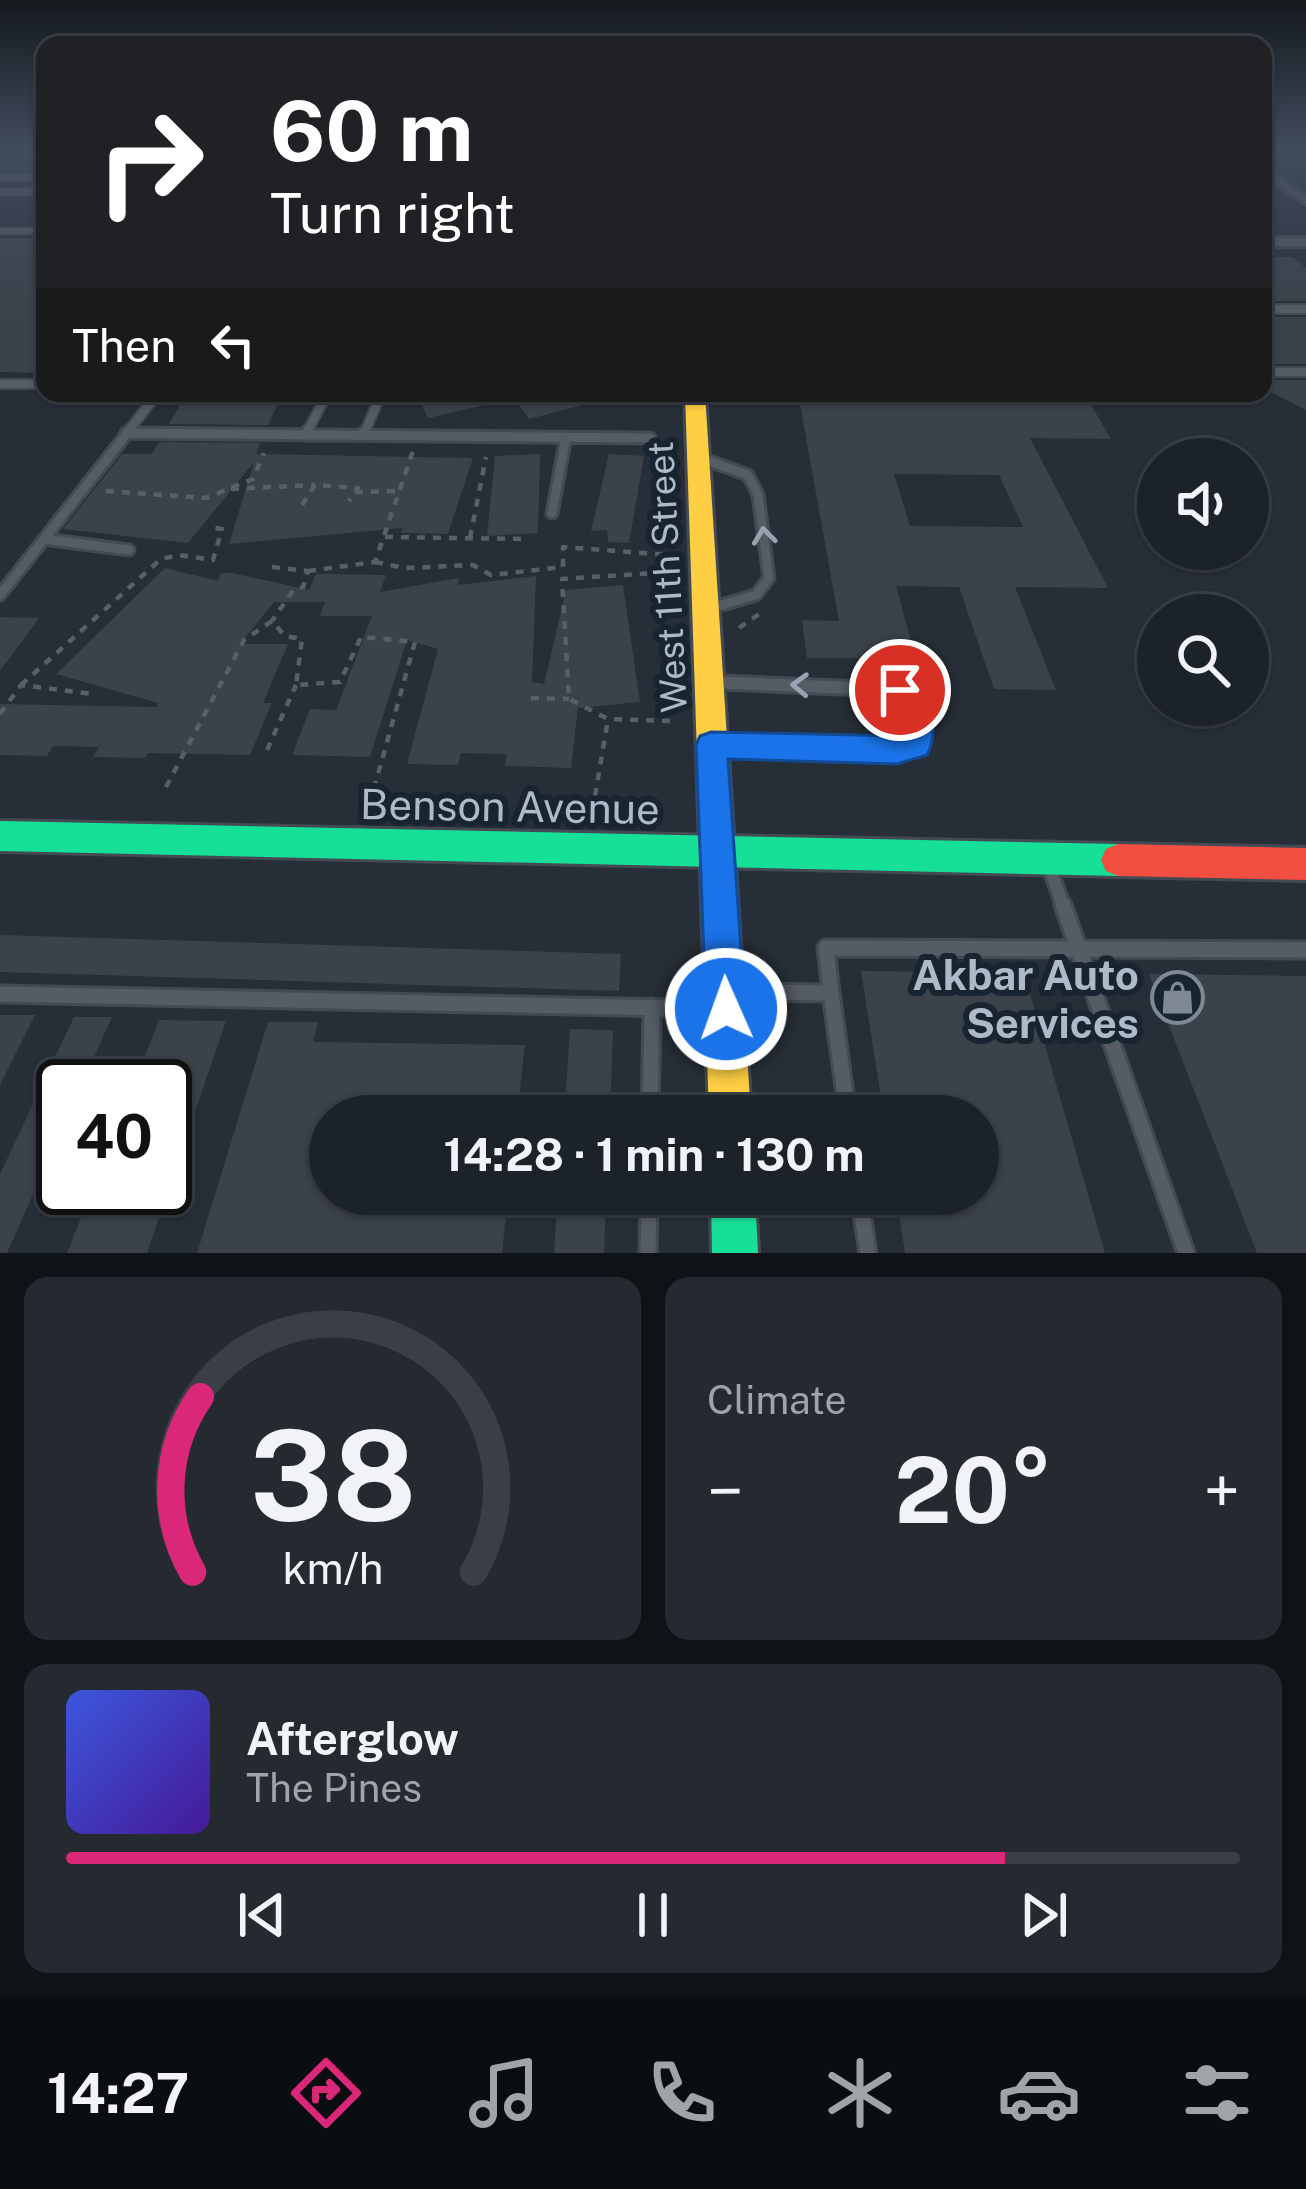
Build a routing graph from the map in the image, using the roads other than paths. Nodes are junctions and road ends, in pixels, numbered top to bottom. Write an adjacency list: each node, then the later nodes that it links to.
1 (0, 231): 2 (lane)
2 (36, 231)
3 (1272, 242): 4 (street)
4 (1306, 242)
5 (1272, 309): 6 (lane)
6 (1306, 309)
7 (1272, 372): 8 (lane)
8 (1306, 372)
9 (0, 383): 10 (lane)
10 (36, 384)
11 (151, 402): 15 (lane)
12 (323, 402): 16 (lane)
13 (377, 402): 17 (lane)
14 (695, 402): 20 (main road, West 11th Street)
15 (126, 434): 16 (lane); 22 (lane)
16 (304, 435): 17 (lane)
17 (363, 435): 18 (lane)
18 (566, 437): 19 (lane); 21 (lane)
19 (650, 438)
20 (698, 457): 25 (main road, West 11th Street); 25 (lane, one-way to 20)
21 (552, 513)
22 (44, 539): 23 (lane); 24 (lane)
23 (128, 550)
24 (0, 596)
25 (704, 610): 26 (main road, West 11th Street)
26 (710, 682): 27 (main road, West 11th Street); 27 (lane, one-way to 26)
27 (711, 745): 29 (main road, West 11th Street)
28 (0, 836): 29 (main road, Benson Avenue)
29 (719, 853): 30 (main road, Benson Avenue); 36 (main road, West 11th Street)
30 (1047, 858): 31 (main road, Benson Avenue); 32 (lane)
31 (1304, 866)
32 (1075, 947): 33 (lane); 34 (lane); 47 (lane)
33 (1306, 950)
34 (830, 993): 36 (lane); 40 (lane)
35 (0, 994): 37 (lane)
36 (725, 1000): 37 (lane); 39 (main road, West 11th Street)
37 (652, 1007): 38 (lane)
38 (650, 1095)
39 (729, 1095)
40 (845, 1095)
41 (649, 1215): 44 (lane)
42 (734, 1215): 45 (main road)
43 (862, 1215): 46 (lane)
44 (648, 1253)
45 (735, 1253)
46 (868, 1253)
47 (1186, 1253)

